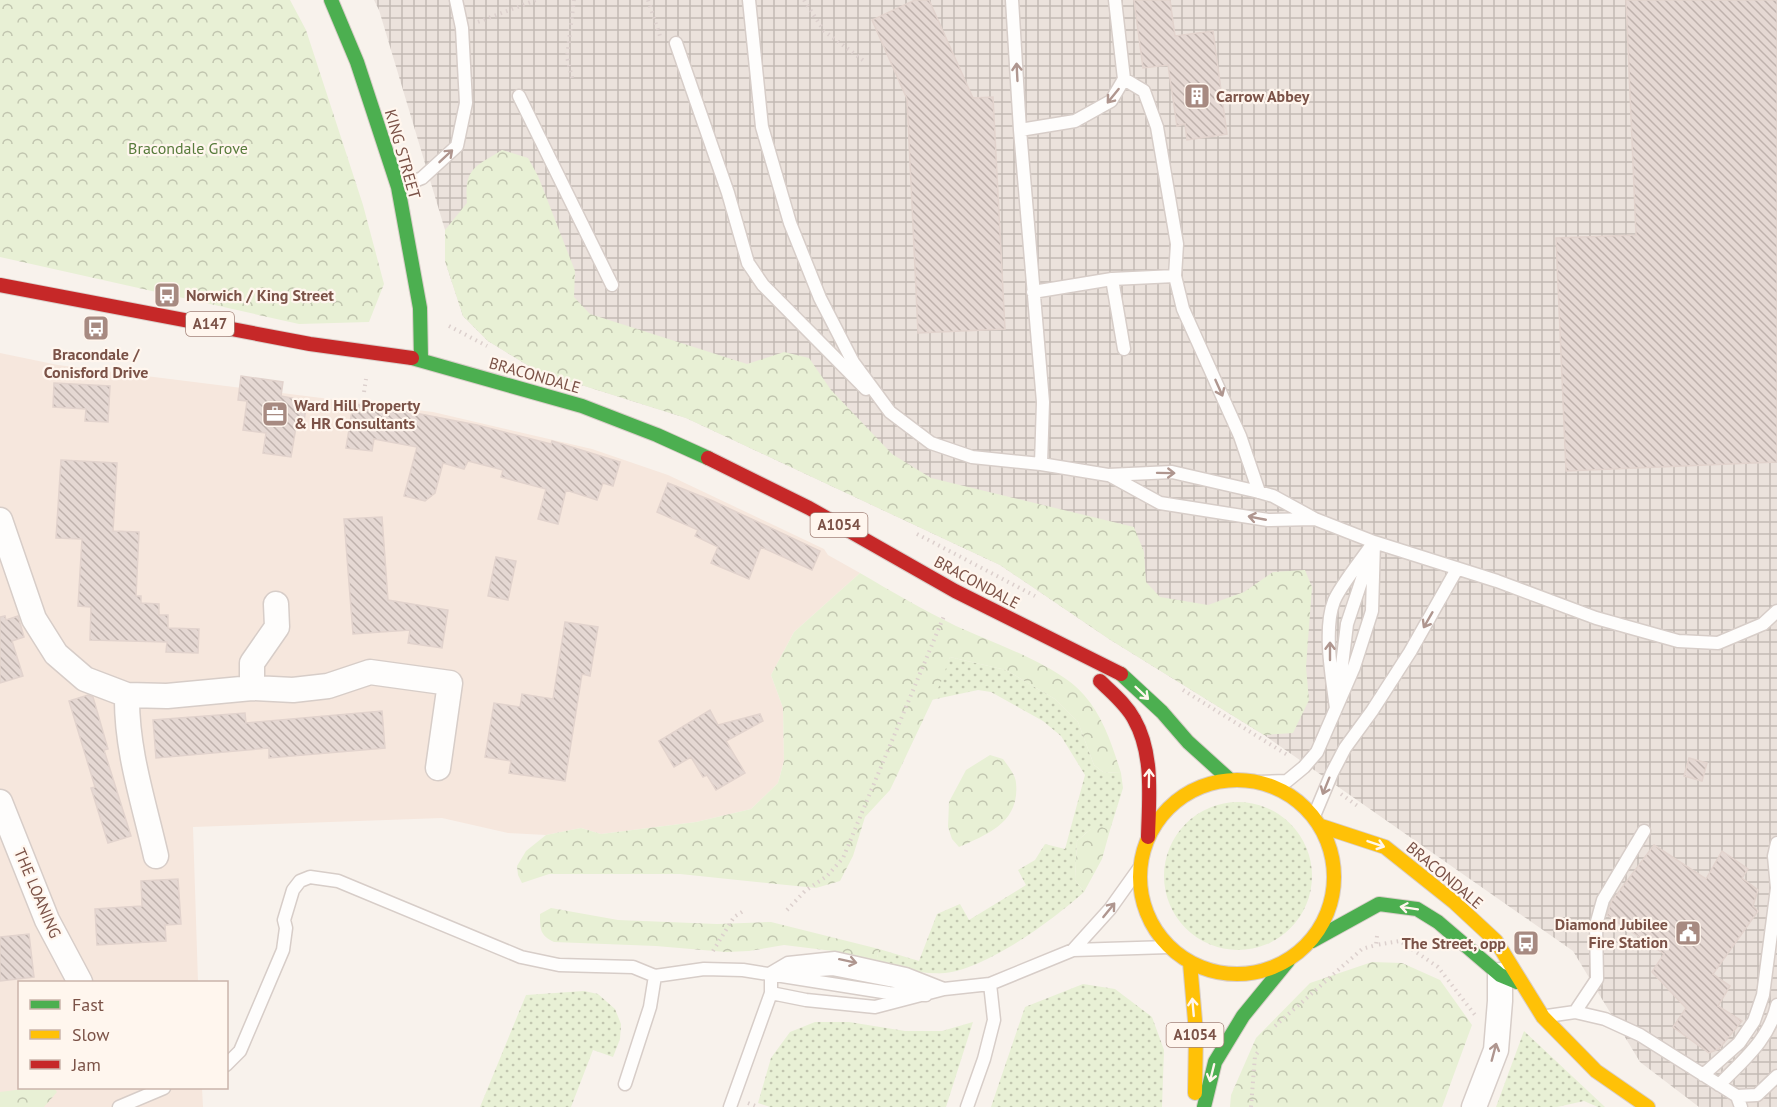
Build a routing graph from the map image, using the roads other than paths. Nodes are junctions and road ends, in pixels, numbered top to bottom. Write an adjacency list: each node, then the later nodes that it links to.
1 (331, 0): 10 (main road, KING STREET)
2 (456, 0): 10 (lane, one-way to 2)
3 (749, 0): 18 (lane)
4 (1012, 0): 9 (lane, one-way to 4)
5 (1115, 0): 7 (lane)
6 (676, 43): 18 (lane)
7 (1125, 79): 9 (lane, one-way to 9); 11 (lane)
8 (519, 96): 14 (lane)
9 (1020, 130): 15 (lane)
10 (398, 187): 17 (main road, KING STREET)
11 (1175, 276): 12 (lane); 21 (lane, one-way to 21)
12 (1112, 279): 15 (lane); 16 (lane)
13 (0, 285): 17 (main road, BRACONDALE / A147)
14 (612, 285)
15 (1032, 292): 19 (lane)
16 (1124, 349)
17 (421, 359): 28 (main road, BRACONDALE / A1054)
18 (890, 412): 19 (lane)
19 (1041, 464): 20 (lane)
20 (1108, 475): 21 (lane, one-way to 21); 22 (lane, one-way to 20)
21 (1259, 492): 22 (lane)
22 (1315, 519): 24 (lane)
23 (2, 536): 30 (street)
24 (1374, 542): 25 (lane); 31 (lane); 31 (lane); 31 (lane, one-way to 24)
25 (1457, 569): 27 (lane); 36 (lane, one-way to 36)
26 (276, 604): 29 (street)
27 (1777, 611)
28 (1018, 623): 33 (main road, BRACONDALE / A1054, one-way to 33); 38 (main road, BRACONDALE / A1054, one-way to 28)
29 (252, 688): 30 (street); 32 (street)
30 (127, 695): 40 (street)
31 (1336, 709): 34 (lane)
32 (438, 768)
33 (1230, 780): 34 (main road); 38 (main road)
34 (1259, 782): 36 (main road)
35 (0, 802): 50 (street, THE LOANING)
36 (1318, 821): 42 (main road); 49 (main road, BRACONDALE, one-way to 49)
37 (1644, 831): 56 (lane)
38 (1148, 837): 41 (main road)
39 (1777, 843): 59 (lane)
40 (156, 856)
41 (1140, 867): 43 (main road); 44 (lane, one-way to 41)
42 (1312, 940): 45 (main road); 49 (main road, BRACONDALE, one-way to 42)
43 (1169, 947): 44 (lane); 46 (main road)
44 (1073, 950): 51 (lane)
45 (1287, 961): 46 (main road); 69 (main road, A1054, one-way to 69)
46 (1190, 963): 68 (main road, A1054, one-way to 46)
47 (771, 973): 48 (lane); 52 (lane, one-way to 52); 53 (lane); 54 (lane)
48 (655, 976): 58 (lane); 61 (lane)
49 (1511, 980): 57 (main road, BRACONDALE); 70 (street, one-way to 49)
50 (79, 981)
51 (990, 984): 52 (lane); 67 (lane)
52 (944, 989): 54 (lane)
53 (771, 993): 54 (lane); 66 (lane)
54 (926, 995)
55 (1777, 1005): 62 (lane)
56 (1575, 1012): 57 (lane); 59 (lane)
57 (1543, 1017): 71 (main road, BRACONDALE)
58 (228, 1063)
59 (1703, 1075): 62 (lane)
60 (1777, 1076): 64 (lane)
61 (625, 1084)
62 (1719, 1085): 64 (lane)
63 (162, 1089): 65 (lane)
64 (1739, 1102)
65 (119, 1107)
66 (730, 1107)
67 (967, 1107)
68 (1194, 1107)
69 (1204, 1107)
70 (1474, 1107)
71 (1648, 1107)

